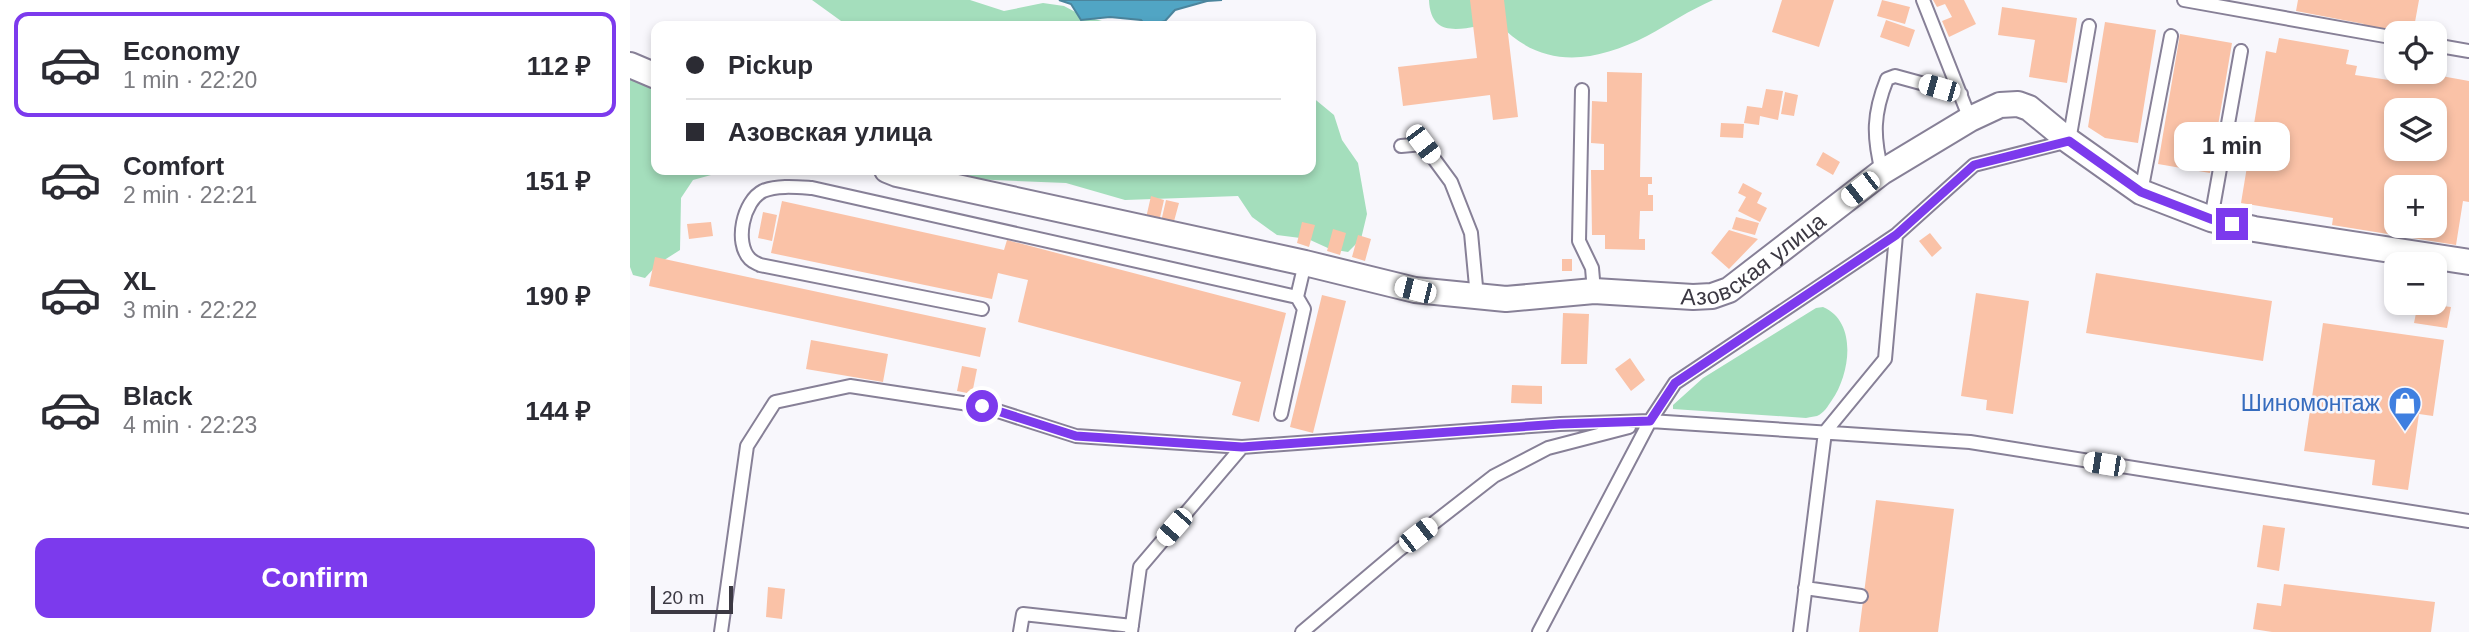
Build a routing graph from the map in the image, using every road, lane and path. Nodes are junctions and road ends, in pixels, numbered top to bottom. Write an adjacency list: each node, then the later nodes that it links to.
1 (1923, 0): 12 (lane)
2 (2184, 0): 5 (lane)
3 (2089, 26): 14 (lane)
4 (2171, 36): 18 (lane)
5 (2384, 36)
6 (2447, 47): 8 (lane)
7 (2241, 51): 19 (lane)
8 (2469, 51)
9 (630, 65): 10 (street)
10 (651, 74)
11 (1582, 90): 23 (lane)
12 (1961, 94): 13 (lane); 16 (lane)
13 (1970, 119): 14 (street, Азовская улица); 16 (street, Азовская улица)
14 (2069, 141): 18 (street, Азовская улица); 20 (lane)
15 (1401, 146): 25 (lane)
16 (1882, 172): 23 (street, Азовская улица)
17 (902, 175): 21 (street, Азовская улица)
18 (2141, 192): 19 (street, Азовская улица)
19 (2211, 219): 22 (street, Азовская улица)
20 (1896, 235): 28 (lane); 29 (lane)
21 (1305, 262): 24 (lane); 25 (street, Азовская улица)
22 (2469, 262)
23 (1594, 290): 25 (street, Азовская улица)
24 (1297, 297): 26 (lane); 27 (lane)
25 (1477, 297)
26 (982, 309)
27 (1281, 414)
28 (1650, 421): 29 (lane); 30 (lane); 37 (lane); 38 (lane)
29 (1825, 432): 31 (lane); 32 (lane)
30 (1242, 447): 34 (lane); 35 (lane)
31 (2469, 522)
32 (1805, 589): 33 (lane); 39 (lane)
33 (1861, 596)
34 (1131, 629): 36 (lane)
35 (721, 632)
36 (1020, 632)
37 (1302, 632)
38 (1539, 632)
39 (1800, 632)

